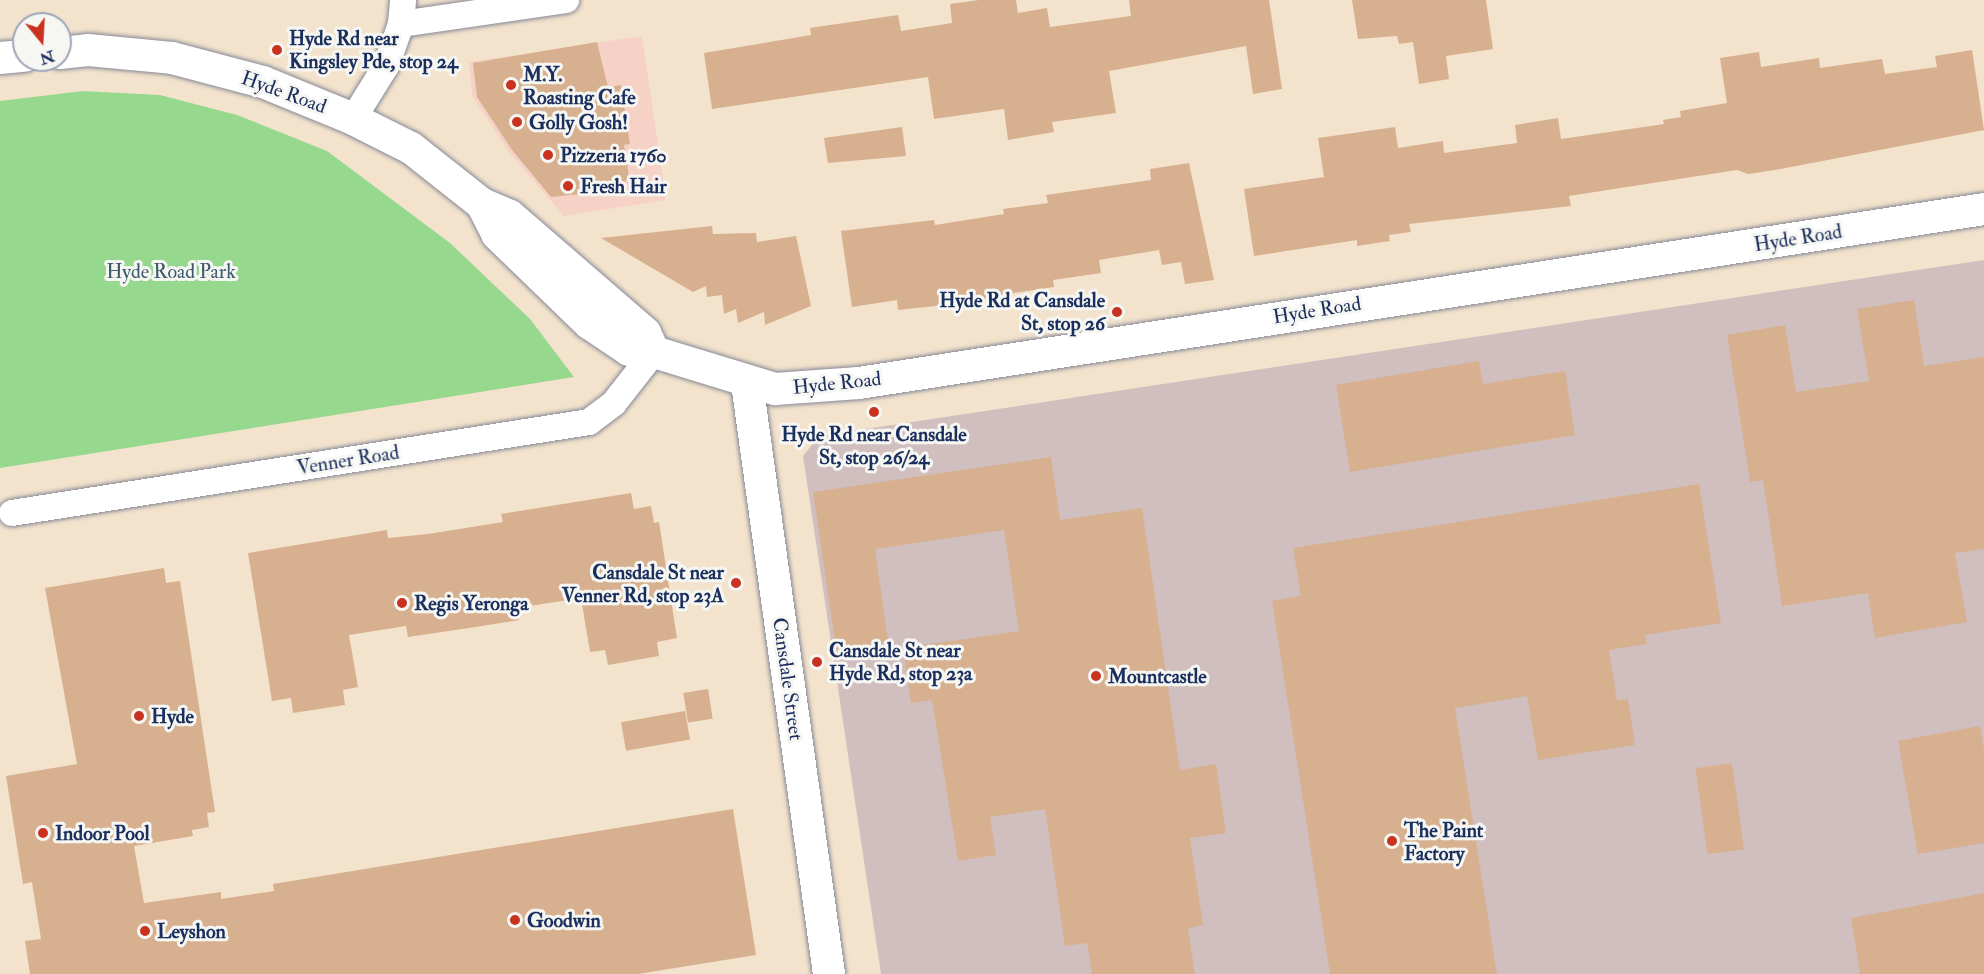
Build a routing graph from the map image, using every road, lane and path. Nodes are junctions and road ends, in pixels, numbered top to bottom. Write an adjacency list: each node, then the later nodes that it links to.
1 (566, 0): 2 (street)
2 (402, 12): 4 (street)
3 (72, 52): 4 (street, Hyde Road)
4 (353, 119): 6 (street, Hyde Road)
5 (1984, 208): 7 (street, Hyde Road)
6 (654, 352): 7 (street, Hyde Road); 8 (street, Venner Road)
7 (747, 383): 9 (street, Cansdale Street)
8 (12, 513)
9 (830, 974)

